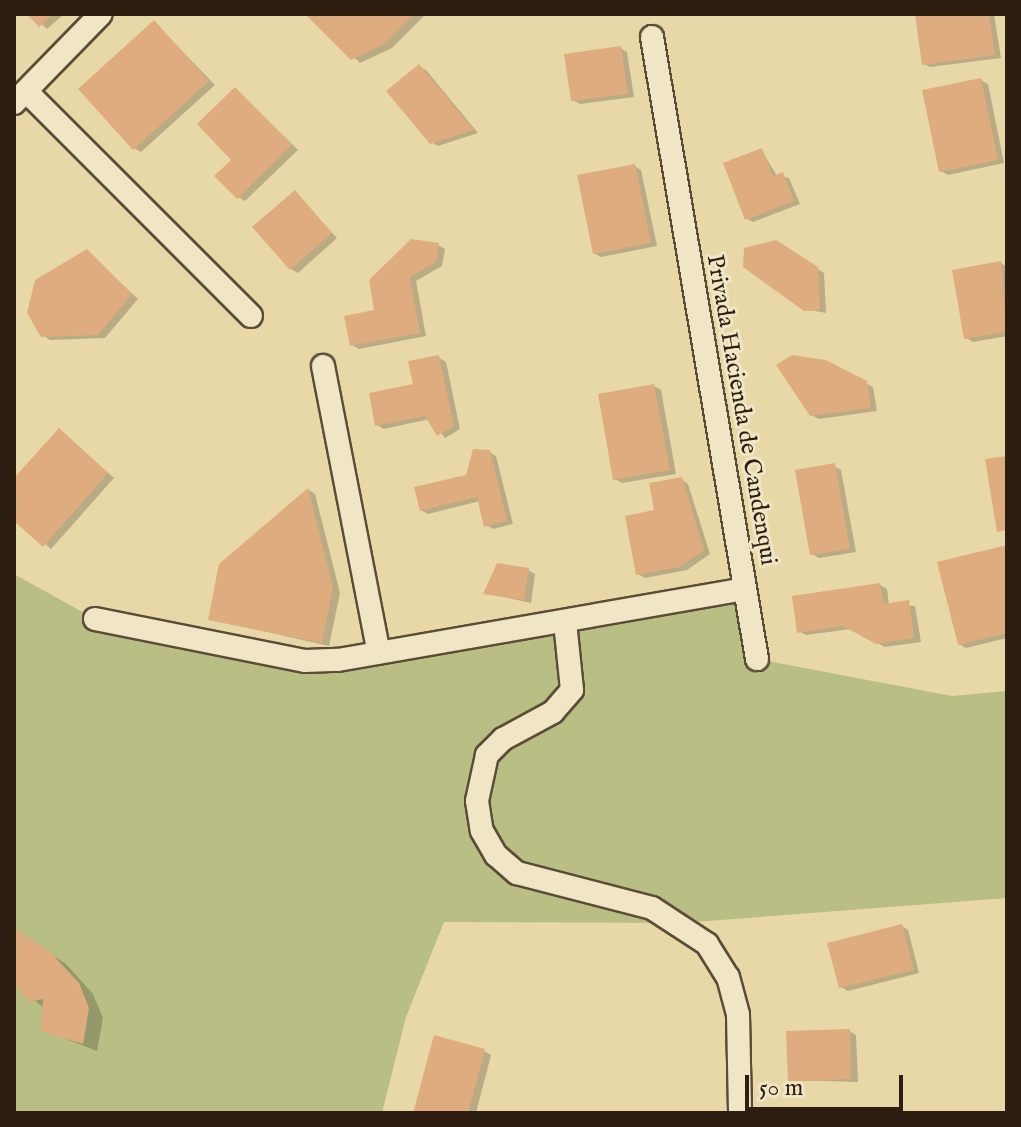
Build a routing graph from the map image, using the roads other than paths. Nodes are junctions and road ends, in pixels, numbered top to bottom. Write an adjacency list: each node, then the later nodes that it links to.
1 (101, 14): 3 (street)
2 (652, 37): 6 (street, Privada Hacienda de Candenqui)
3 (20, 97): 4 (street)
4 (251, 316)
5 (323, 366): 9 (street)
6 (745, 589): 8 (street, Privada Hacienda de Candenqui); 10 (street)
7 (95, 619): 9 (street)
8 (565, 622): 9 (street); 11 (street)
9 (379, 653)
10 (757, 659)
11 (740, 1113)

